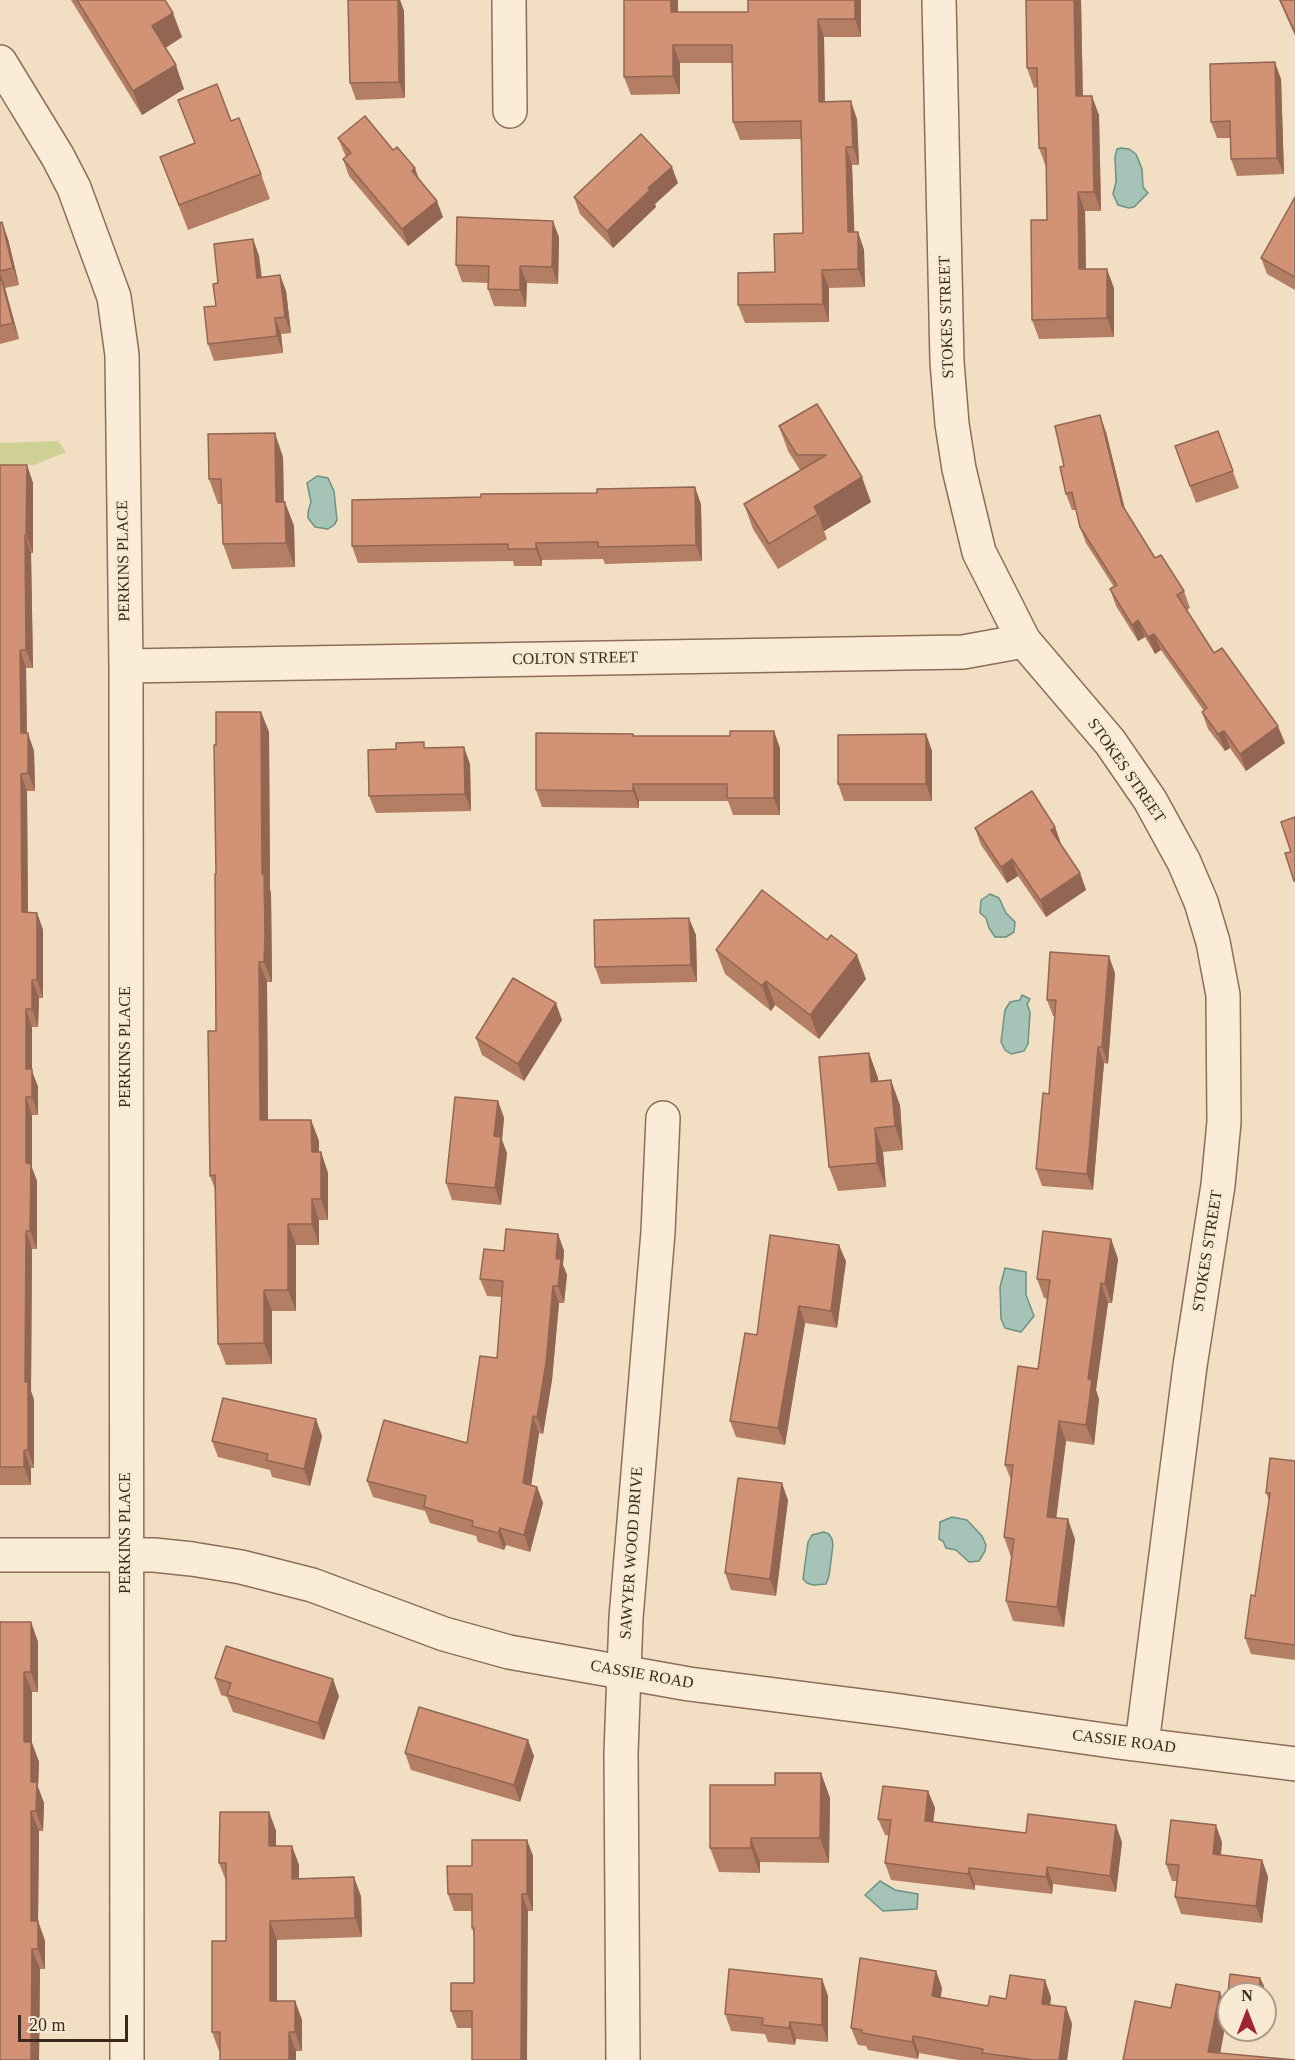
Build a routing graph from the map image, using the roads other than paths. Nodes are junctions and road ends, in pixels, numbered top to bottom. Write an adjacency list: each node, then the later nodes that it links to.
1 (509, 0): 4 (street)
2 (939, 0): 5 (street, STOKES STREET)
3 (0, 62): 6 (street, PERKINS PLACE)
4 (510, 111)
5 (1024, 641): 6 (street, COLTON STREET); 11 (street, STOKES STREET)
6 (126, 666): 9 (street, PERKINS PLACE)
7 (663, 1118): 10 (street, SAWYER WOOD DRIVE)
8 (0, 1555): 9 (street, CASSIE ROAD)
9 (126, 1556): 10 (street, CASSIE ROAD); 13 (street, PERKINS PLACE)
10 (624, 1673): 11 (street, CASSIE ROAD); 14 (street, SAWYER WOOD DRIVE)
11 (1142, 1744): 12 (street, CASSIE ROAD)
12 (1295, 1764)
13 (127, 2060)
14 (623, 2060)

